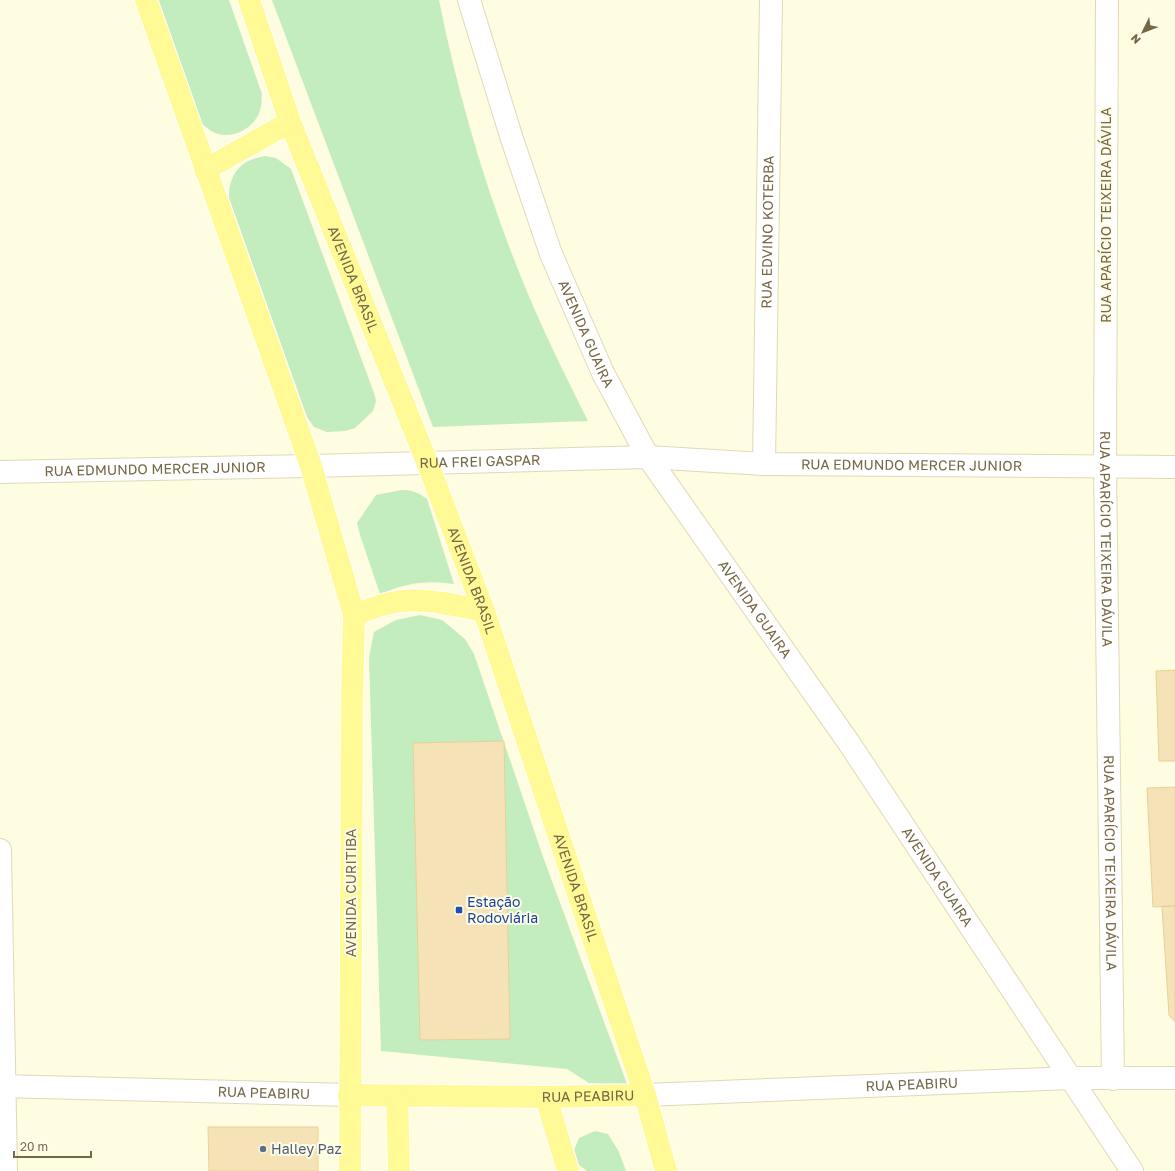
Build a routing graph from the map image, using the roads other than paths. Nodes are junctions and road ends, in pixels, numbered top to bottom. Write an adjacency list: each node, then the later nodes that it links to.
1 (146, 0): 7 (main road)
2 (249, 0): 6 (main road, AVENIDA BRASIL)
3 (469, 0): 8 (street, AVENIDA GUAIRA)
4 (771, 0): 10 (street, RUA EDVINO KOTERBA)
5 (1107, 0): 12 (street, RUA APARÍCIO TEIXEIRA DÁVILA)
6 (290, 122): 7 (main road); 9 (main road, AVENIDA BRASIL)
7 (206, 170): 11 (main road)
8 (648, 457): 9 (street, RUA FREI GASPAR); 10 (street, RUA EDMUNDO MERCER JUNIOR); 18 (street, AVENIDA GUAIRA)
9 (427, 462): 11 (street, RUA FREI GASPAR); 15 (main road, AVENIDA BRASIL)
10 (764, 464): 12 (street, RUA EDMUNDO MERCER JUNIOR)
11 (310, 466): 14 (street, RUA EDMUNDO MERCER JUNIOR); 16 (main road)
12 (1105, 467): 13 (street, RUA EDMUNDO MERCER JUNIOR); 19 (street, RUA APARÍCIO TEIXEIRA DÁVILA)
13 (1175, 467)
14 (0, 472)
15 (484, 611): 16 (main road); 23 (main road, AVENIDA BRASIL)
16 (354, 615): 22 (main road, AVENIDA CURITIBA)
17 (0, 850): 21 (street)
18 (1072, 1078): 19 (street, RUA PEABIRU); 23 (street, RUA PEABIRU); 31 (street, AVENIDA GUAIRA)
19 (1113, 1078): 20 (street, RUA PEABIRU)
20 (1175, 1078)
21 (2, 1086): 22 (street, RUA PEABIRU); 26 (street)
22 (350, 1095): 24 (main road, RUA PEABIRU); 27 (main road, AVENIDA CURITIBA)
23 (645, 1095): 25 (main road, RUA PEABIRU); 30 (main road, AVENIDA BRASIL)
24 (397, 1096): 25 (main road, RUA PEABIRU); 28 (main road)
25 (546, 1097): 29 (main road)
26 (6, 1171)
27 (350, 1171)
28 (399, 1171)
29 (568, 1171)
30 (666, 1171)
31 (1132, 1171)

